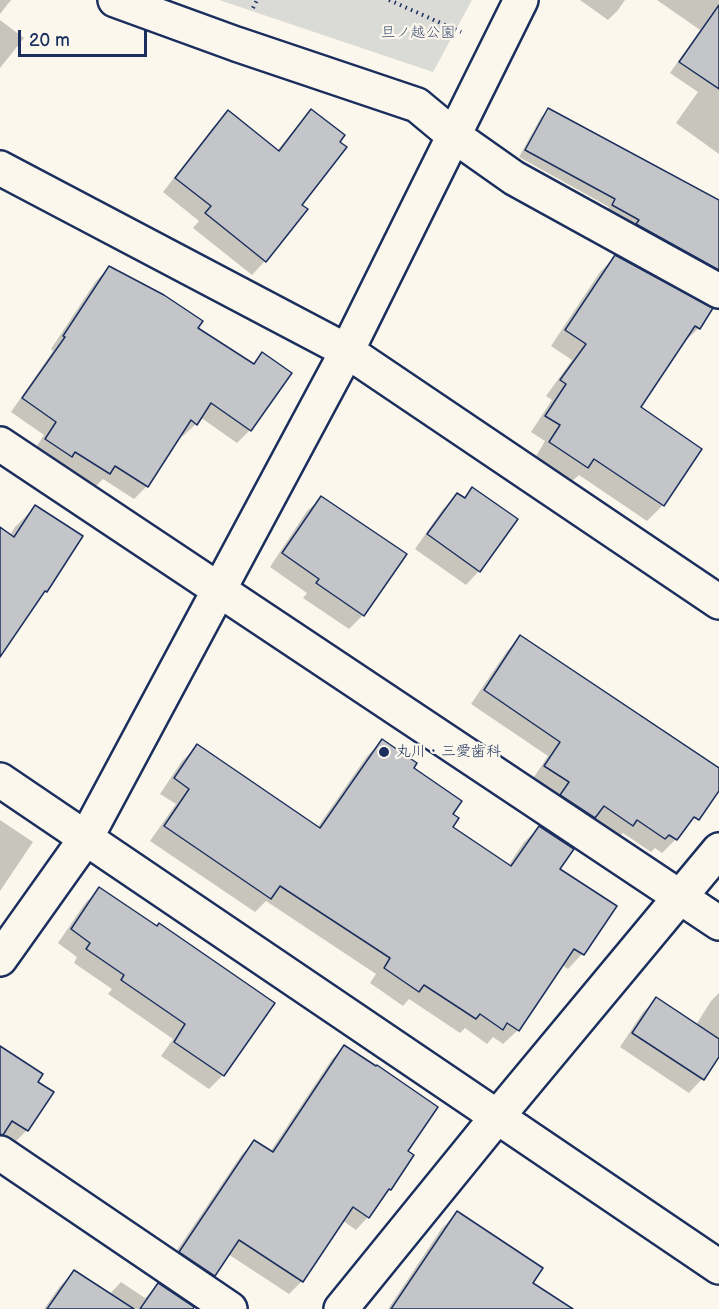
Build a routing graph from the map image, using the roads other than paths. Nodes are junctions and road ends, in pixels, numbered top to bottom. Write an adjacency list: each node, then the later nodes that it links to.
1 (115, 0): 3 (street)
2 (521, 0): 3 (street)
3 (453, 135): 5 (street); 6 (street)
4 (0, 168): 6 (street)
5 (719, 291)
6 (347, 351): 8 (street); 9 (street)
7 (0, 444): 8 (street)
8 (219, 589): 11 (street); 13 (street)
9 (719, 602)
10 (0, 780): 11 (street)
11 (86, 838): 15 (street); 16 (street)
12 (719, 850): 13 (street)
13 (680, 897): 14 (street); 16 (street)
14 (719, 923)
15 (0, 958)
16 (497, 1117): 18 (street); 20 (street)
17 (0, 1153): 19 (street)
18 (719, 1267)
19 (230, 1309)
20 (341, 1309)

